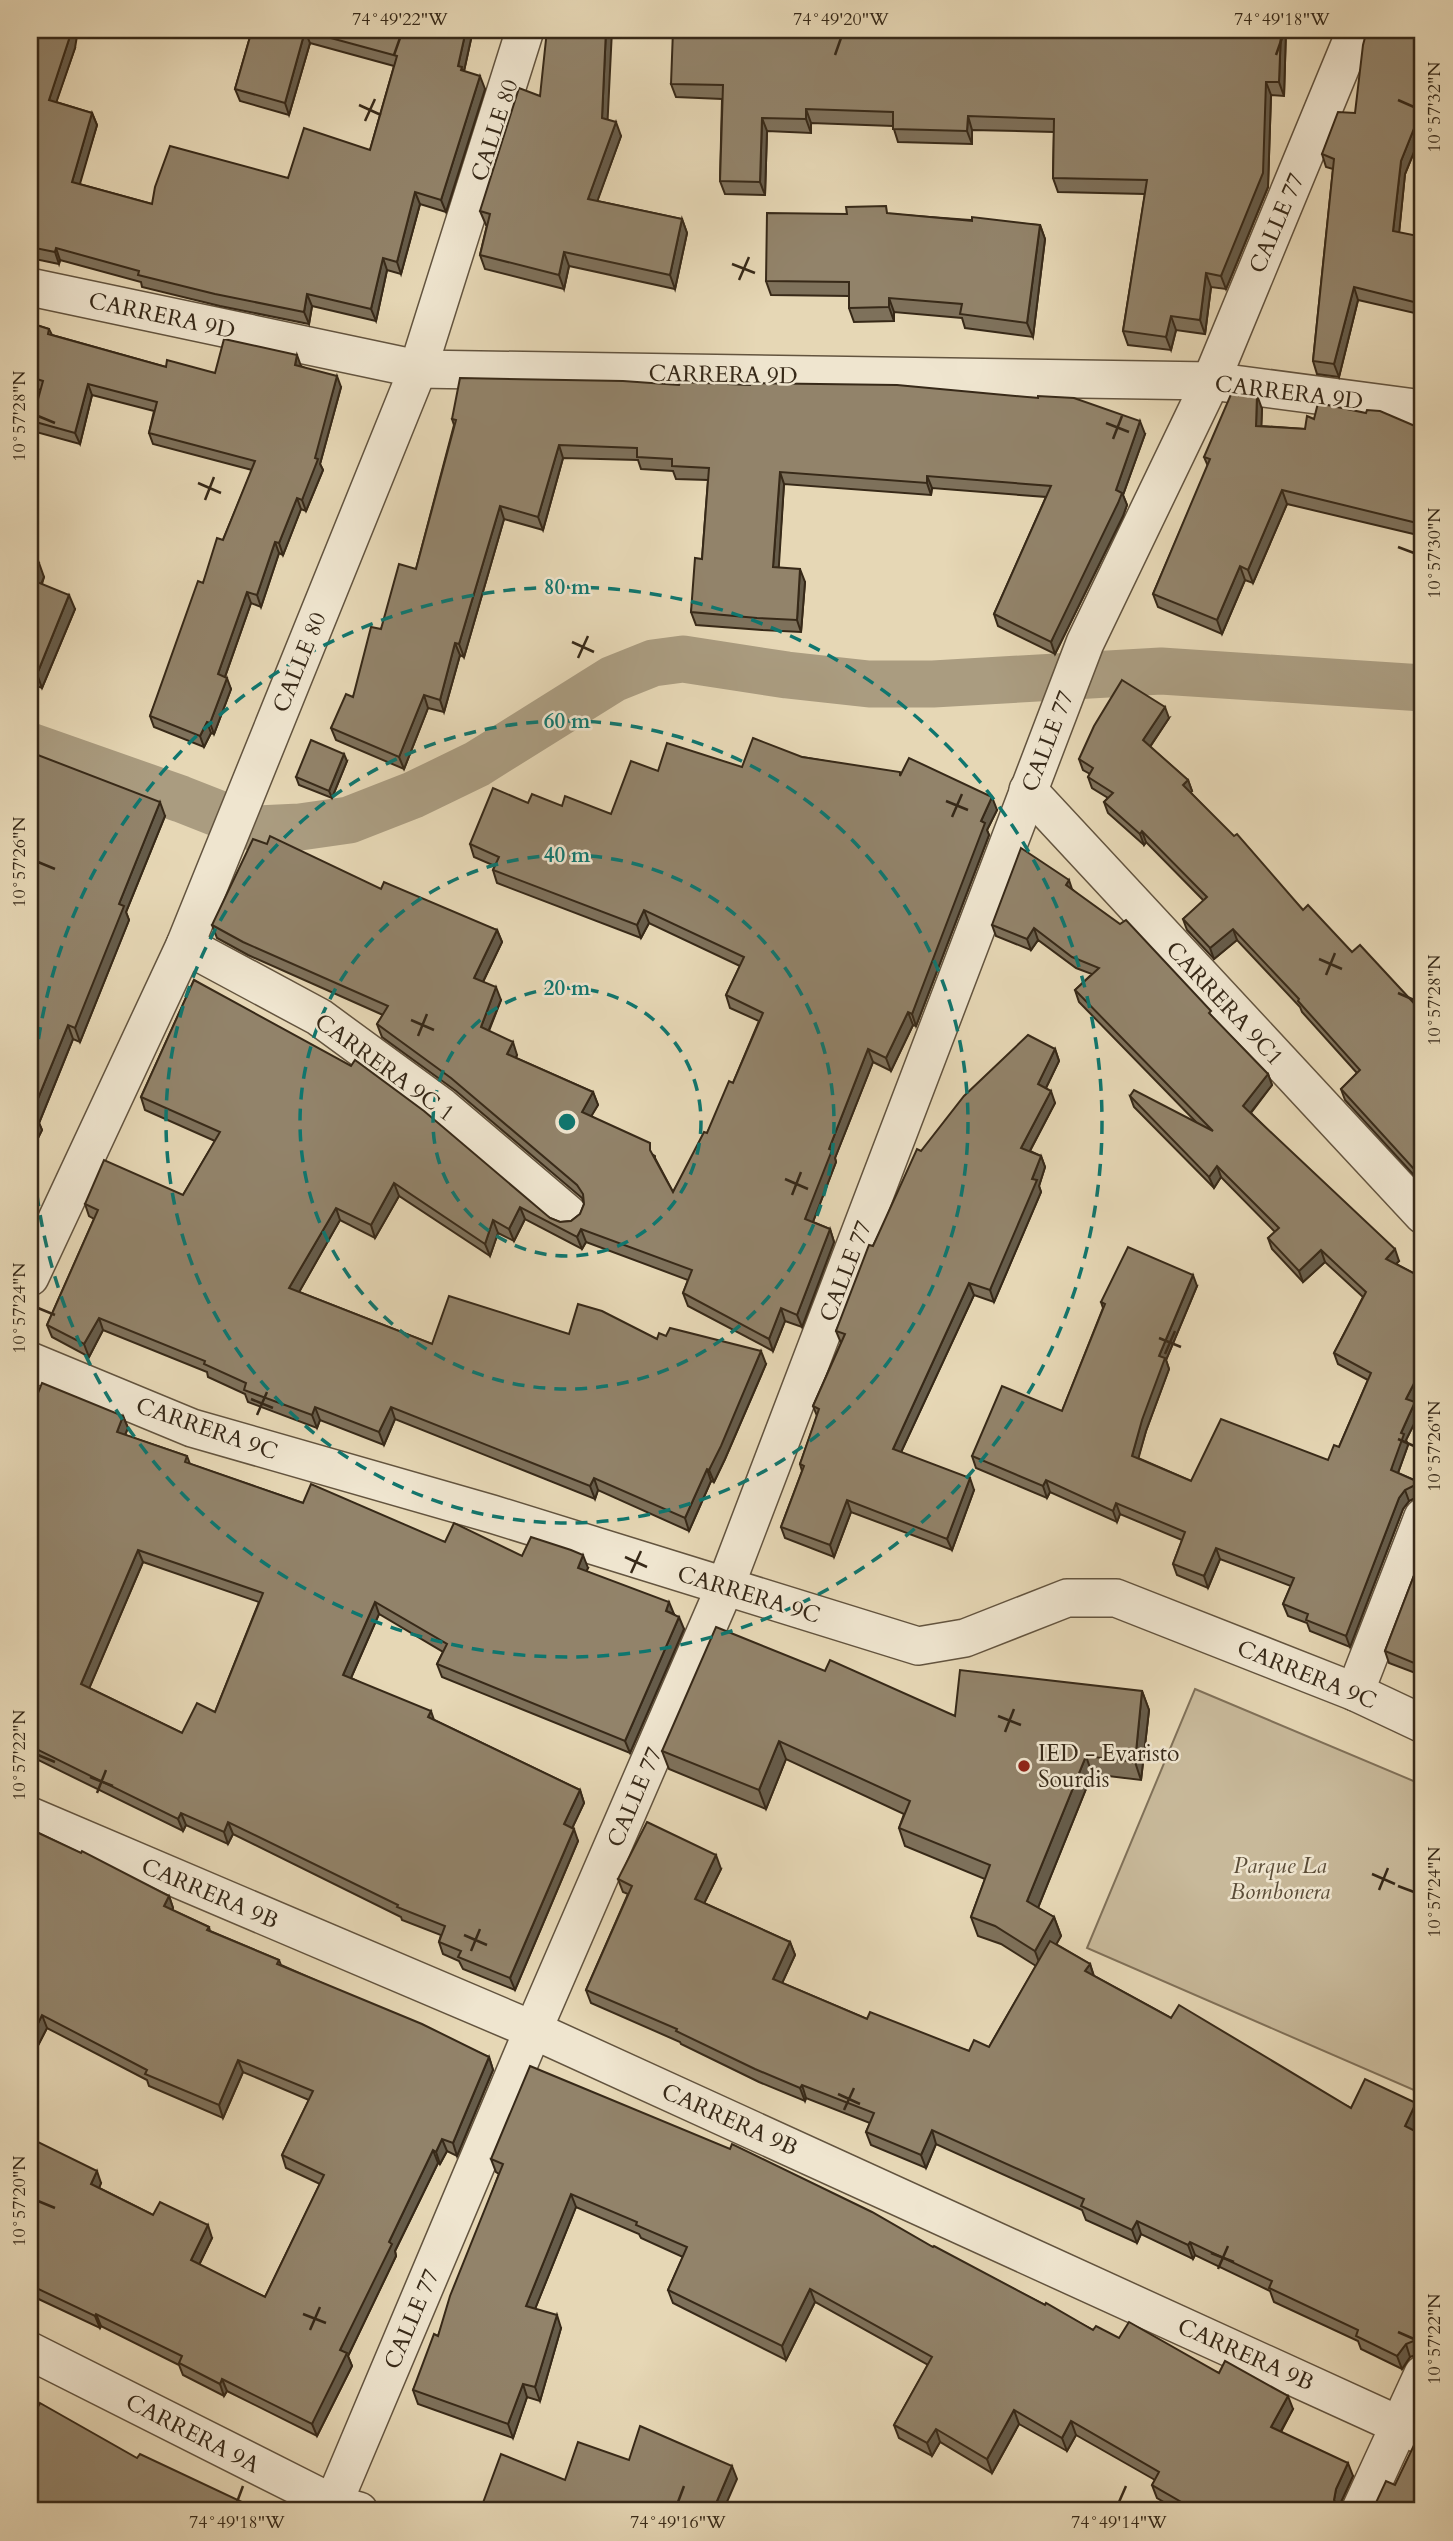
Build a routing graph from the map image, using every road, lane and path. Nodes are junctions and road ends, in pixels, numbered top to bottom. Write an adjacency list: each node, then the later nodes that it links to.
1 (525, 30): 4 (street, CALLE 80)
2 (1356, 30): 5 (street, CALLE 77)
3 (30, 287): 4 (street, CARRERA 9D)
4 (418, 369): 5 (street, CARRERA 9D); 8 (street, CALLE 80)
5 (1211, 381): 6 (street, CARRERA 9D); 7 (street, CALLE 77)
6 (1423, 409)
7 (1028, 790): 10 (street, CARRERA 9C1); 14 (street, CALLE 77)
8 (186, 945): 9 (street, CARRERA 9C 1); 11 (street, CALLE 80)
9 (568, 1214)
10 (1423, 1215)
11 (30, 1278)
12 (30, 1361): 14 (street, CARRERA 9C)
13 (1423, 1517): 15 (street)
14 (725, 1587): 15 (street, CARRERA 9C); 18 (street, CALLE 77)
15 (1355, 1692): 16 (street, CARRERA 9C)
16 (1423, 1724)
17 (30, 1816): 18 (street, CARRERA 9B)
18 (533, 2030): 21 (street, CARRERA 9B); 22 (street, CALLE 77)
19 (30, 2351): 22 (street, CARRERA 9A)
20 (1423, 2374): 21 (street)
21 (1412, 2431): 23 (street)
22 (341, 2509)
23 (1360, 2511)

